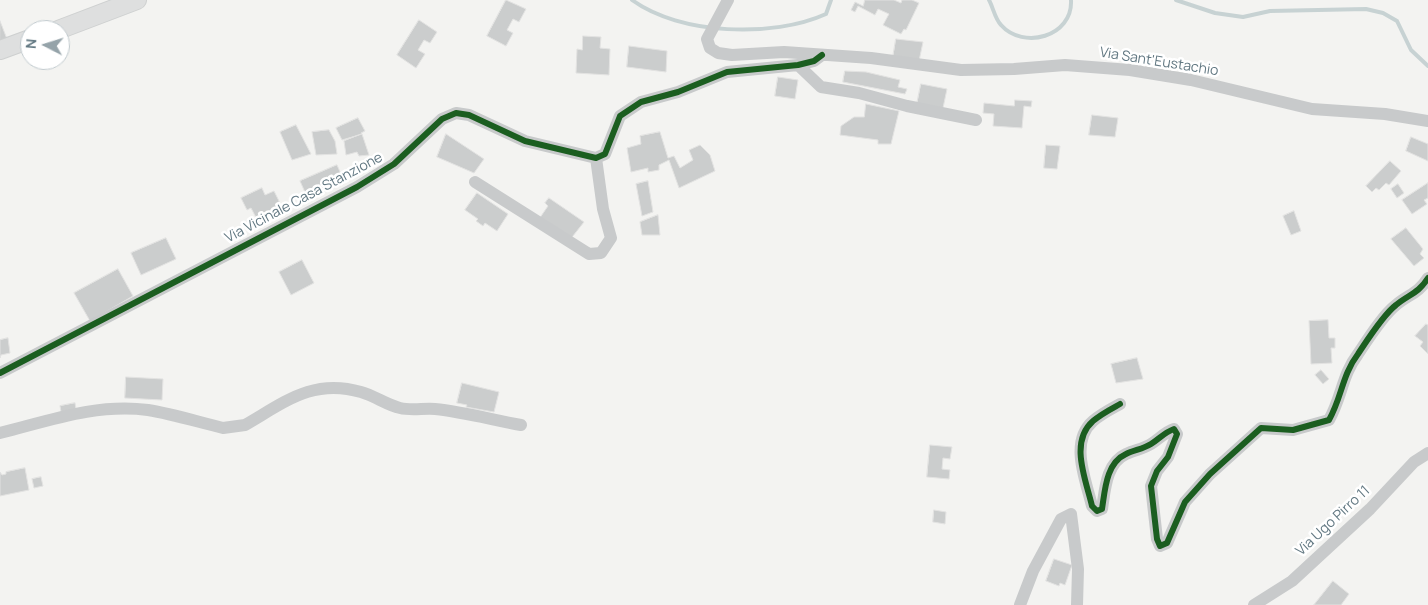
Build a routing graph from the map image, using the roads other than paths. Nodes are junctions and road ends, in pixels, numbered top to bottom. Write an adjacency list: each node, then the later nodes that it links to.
1 (137, 0): 3 (street)
2 (728, 3): 6 (street, Via Sant'Eustachio)
3 (70, 25)
4 (20, 43): 5 (street)
5 (0, 50)
6 (822, 55): 7 (street); 9 (street, Via Sant'Eustachio)
7 (798, 65): 8 (street); 10 (street)
8 (976, 120)
9 (1428, 121)
10 (596, 158): 11 (street); 13 (street, Via Vicinale Casa Stanzione)
11 (475, 182)
12 (1428, 278): 14 (street)
13 (0, 374)
14 (1120, 404)
15 (522, 425): 16 (street)
16 (0, 433)
17 (1428, 453): 20 (street, Via Ugo Pirro 11)
18 (1020, 605): 19 (street)
19 (1078, 605)
20 (1254, 605)

